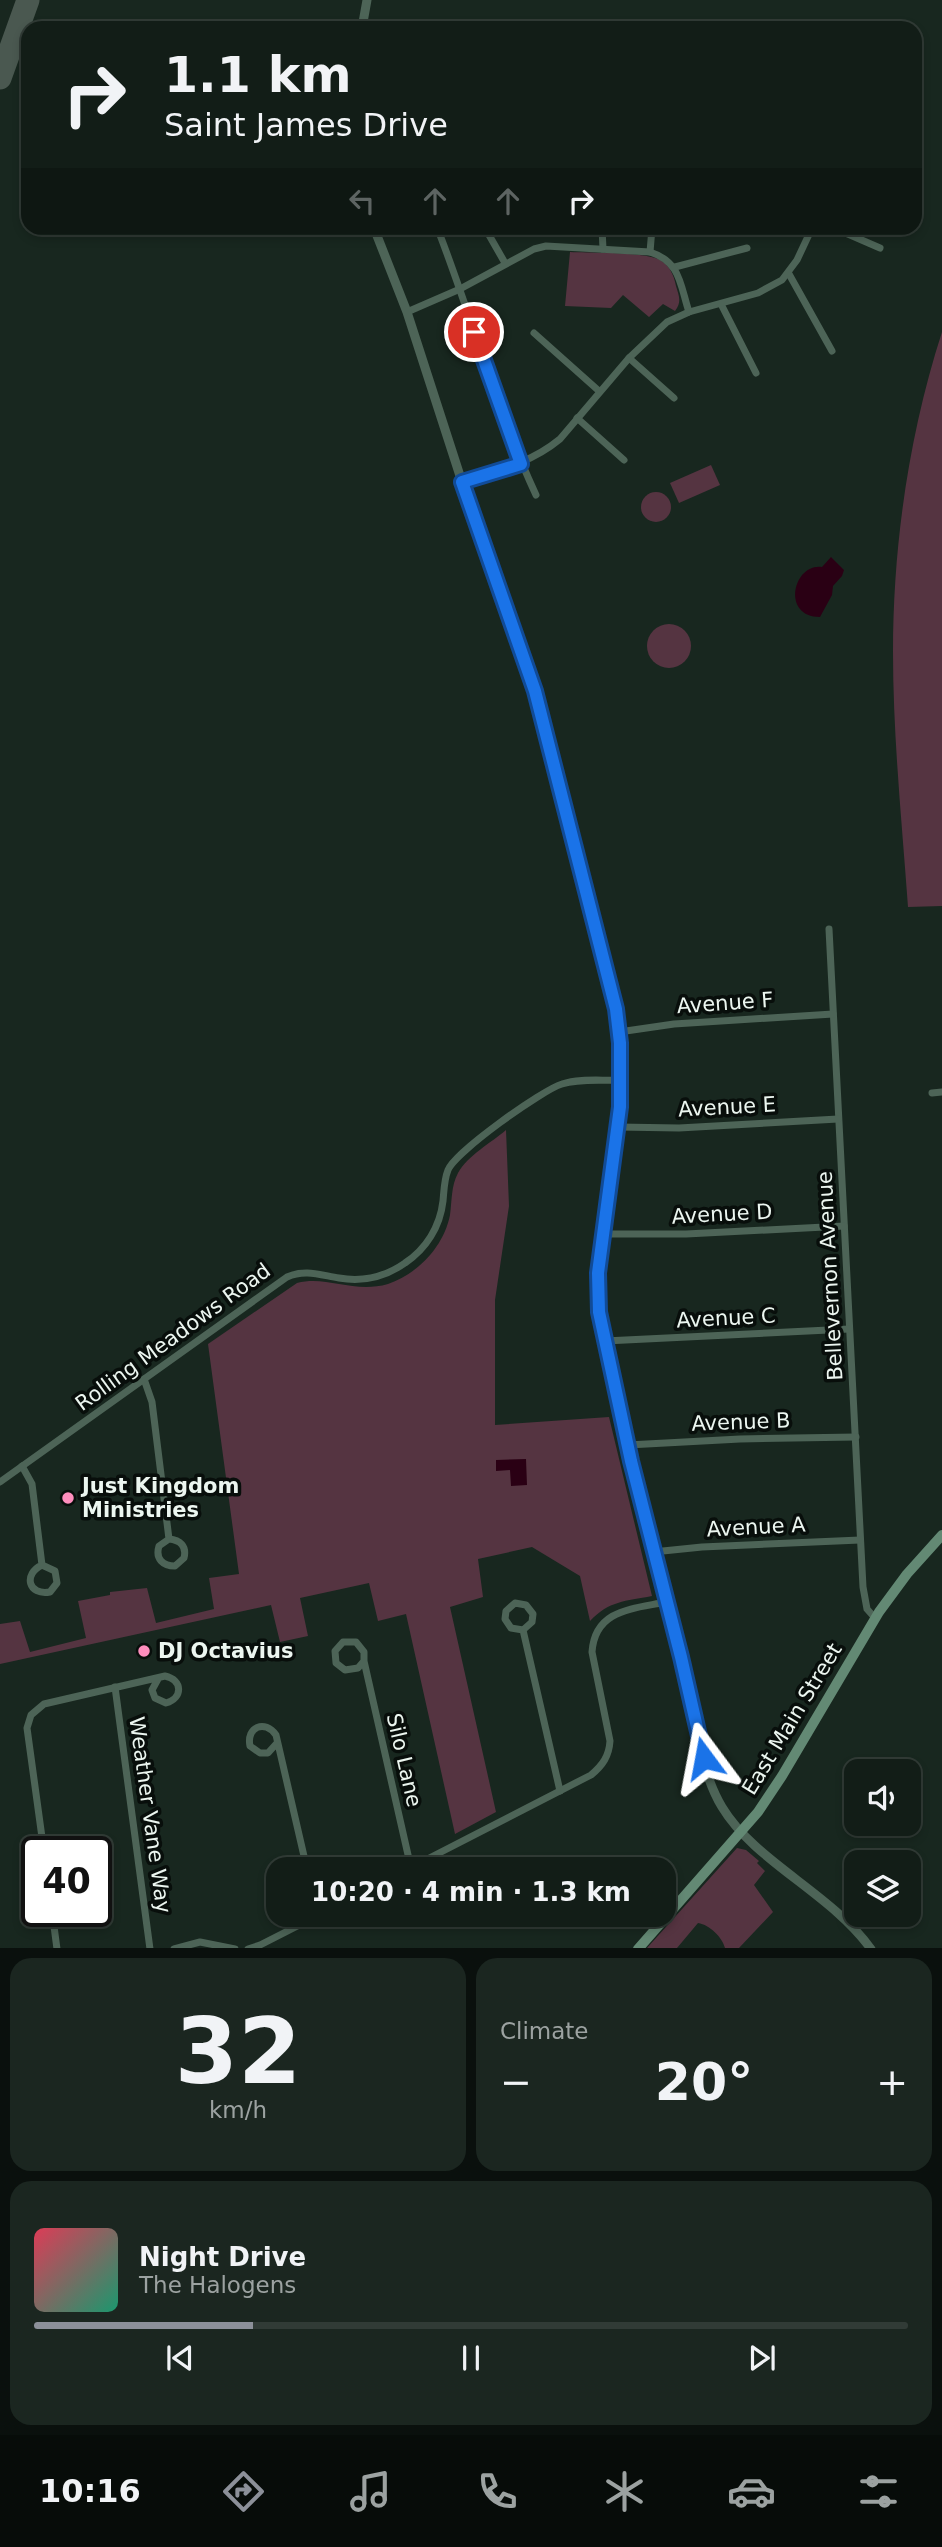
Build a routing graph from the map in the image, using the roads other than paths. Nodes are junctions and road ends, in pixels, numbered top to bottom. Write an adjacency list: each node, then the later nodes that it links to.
1 (368, 0): 2 (street)
2 (364, 21)
3 (377, 235): 19 (street)
4 (440, 235): 17 (street)
5 (489, 235): 14 (street)
6 (602, 235): 12 (street)
7 (651, 235): 13 (street)
8 (808, 235): 16 (street)
9 (850, 235): 11 (street)
10 (747, 248): 15 (street)
11 (880, 248)
12 (603, 250): 13 (street); 14 (street)
13 (650, 252): 15 (street)
14 (505, 264): 17 (street)
15 (675, 267): 20 (street)
16 (789, 274): 18 (street); 22 (street)
17 (460, 289): 19 (street); 29 (street)
18 (720, 304): 20 (street); 24 (street)
19 (407, 312): 30 (street)
20 (689, 313): 23 (street)
21 (534, 333): 25 (street)
22 (832, 351)
23 (629, 358): 25 (street); 26 (street)
24 (756, 373)
25 (600, 391): 27 (street)
26 (674, 398)
27 (577, 418): 28 (street); 29 (street)
28 (624, 460)
29 (521, 464): 30 (street); 31 (street)
30 (462, 482): 34 (street)
31 (536, 495)
32 (829, 929): 33 (street, Bellevernon Avenue)
33 (833, 1014): 34 (street, Avenue F); 38 (street, Bellevernon Avenue)
34 (619, 1032): 35 (street)
35 (621, 1080): 39 (street); 44 (street, Rolling Meadows Road)
36 (942, 1092): 37 (street)
37 (932, 1093)
38 (838, 1119): 39 (street, Avenue E); 40 (street, Bellevernon Avenue)
39 (618, 1127): 41 (street)
40 (844, 1226): 41 (street, Avenue D); 42 (street, Bellevernon Avenue)
41 (603, 1234): 43 (street)
42 (849, 1329): 43 (street, Avenue C); 45 (street, Bellevernon Avenue)
43 (604, 1341): 46 (street)
44 (144, 1379): 47 (street, Rolling Meadows Road); 50 (street)
45 (856, 1437): 46 (street, Avenue B); 51 (street, Bellevernon Avenue)
46 (628, 1445): 52 (street)
47 (22, 1466): 48 (street, Rolling Meadows Road); 53 (street)
48 (0, 1482)
49 (942, 1535): 55 (main road, East Main Street)
50 (169, 1539)
51 (860, 1540): 52 (street, Avenue A); 55 (street, Bellevernon Avenue)
52 (653, 1552): 54 (street)
53 (43, 1564): 53 (street)
54 (666, 1602): 61 (street); 62 (street)
55 (876, 1618): 62 (main road, East Main Street)
56 (523, 1630): 61 (street)
57 (364, 1661): 57 (street); 65 (street, Silo Lane)
58 (158, 1679): 59 (street)
59 (115, 1687): 63 (street); 70 (street, Weather Vane Way)
60 (277, 1743): 60 (street); 64 (street)
61 (560, 1791): 66 (street)
62 (741, 1830): 74 (main road, East Main Street); 75 (street)
63 (42, 1836)
64 (304, 1857)
65 (407, 1857)
66 (431, 1857)
67 (54, 1927): 69 (street)
68 (295, 1927): 73 (street)
69 (57, 1948)
70 (150, 1948)
71 (174, 1948): 72 (street)
72 (235, 1948)
73 (248, 1948)
74 (638, 1948)
75 (871, 1948)

